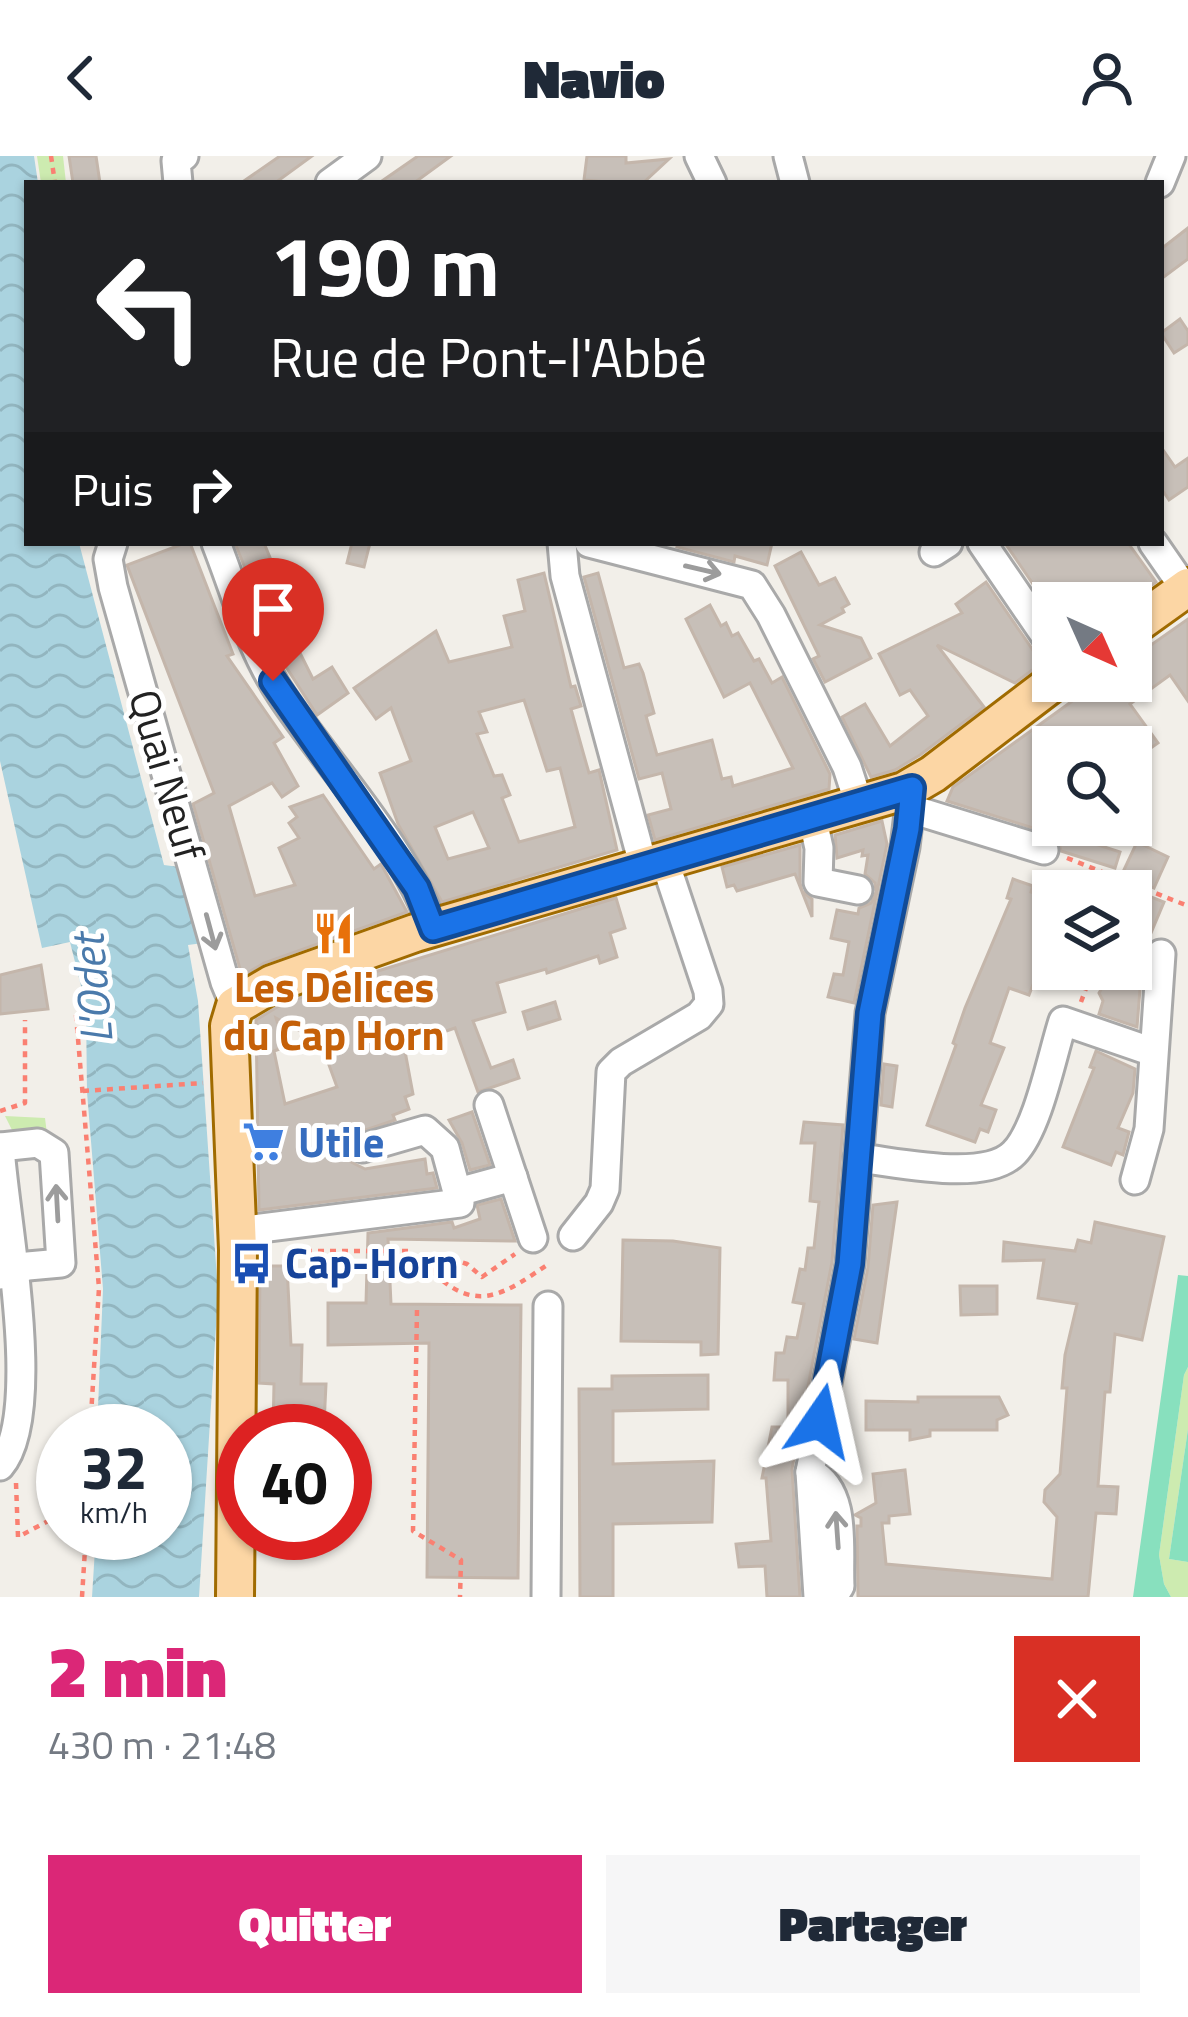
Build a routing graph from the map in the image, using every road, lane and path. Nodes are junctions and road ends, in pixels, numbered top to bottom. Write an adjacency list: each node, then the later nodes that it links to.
1 (368, 156): 2 (street)
2 (334, 180)
3 (112, 546): 25 (street, Quai Neuf, one-way to 25)
4 (217, 546): 22 (street)
5 (562, 546): 17 (street)
6 (601, 546): 14 (street, one-way to 14)
7 (984, 546): 11 (street)
8 (1156, 546): 9 (street)
9 (1186, 588): 10 (main road)
10 (1152, 613)
11 (1032, 616)
12 (1032, 700): 13 (main road)
13 (912, 799): 14 (main road); 16 (street); 36 (street)
14 (859, 804): 15 (main road)
15 (812, 816): 17 (main road); 19 (street)
16 (1045, 850): 18 (path)
17 (654, 862): 22 (main road); 40 (street)
18 (1098, 870)
19 (858, 890)
20 (1152, 892): 21 (path)
21 (1188, 906)
22 (433, 929): 25 (main road)
23 (1161, 954): 29 (street)
24 (1085, 990): 28 (path)
25 (235, 1006): 41 (main road)
26 (76, 1016): 31 (path)
27 (25, 1020): 33 (path)
28 (1072, 1024): 29 (street); 36 (street)
29 (1153, 1052): 38 (street)
30 (205, 1083): 31 (path)
31 (84, 1091): 49 (path)
32 (489, 1105): 37 (street)
33 (0, 1111)
34 (0, 1147): 44 (street); 44 (street, one-way to 34)
35 (363, 1148): 39 (street)
36 (858, 1158): 51 (street)
37 (513, 1177): 39 (street); 42 (street)
38 (1135, 1180)
39 (458, 1192): 41 (street)
40 (573, 1237)
41 (237, 1240): 43 (path); 55 (main road)
42 (533, 1251): 45 (path); 46 (path)
43 (432, 1271): 45 (path); 46 (path)
44 (6, 1273): 50 (street)
45 (482, 1277): 46 (path)
46 (495, 1294)
47 (548, 1306): 57 (street)
48 (417, 1310): 56 (path)
49 (92, 1404)
50 (5, 1447): 52 (path)
51 (810, 1472): 58 (street); 59 (street, one-way to 51)
52 (36, 1527)
53 (85, 1560): 54 (path)
54 (82, 1597)
55 (235, 1597)
56 (460, 1597)
57 (546, 1597)
58 (818, 1597)
59 (833, 1597)

